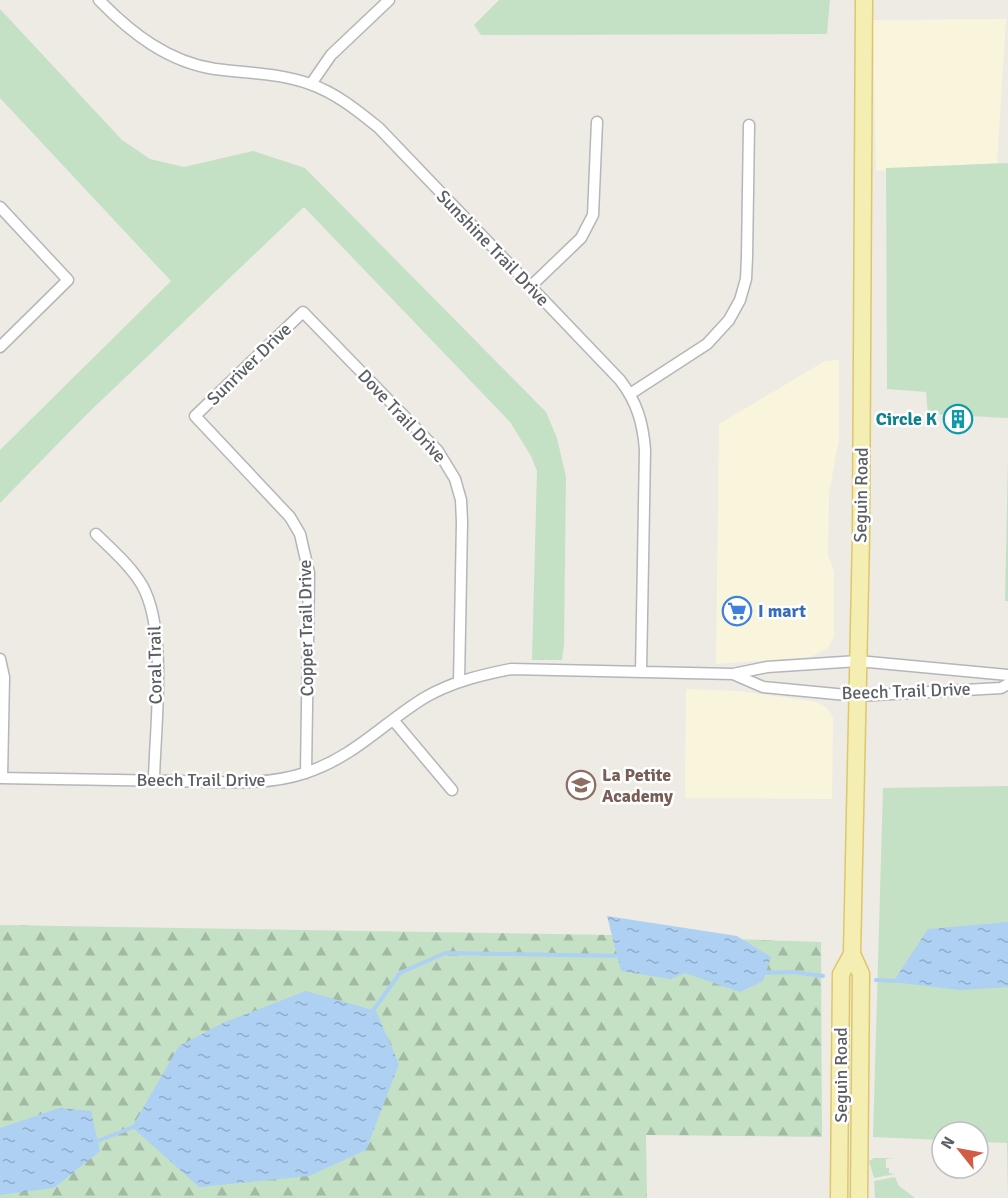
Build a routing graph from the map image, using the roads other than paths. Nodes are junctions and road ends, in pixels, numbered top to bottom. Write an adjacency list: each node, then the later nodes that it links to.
1 (389, 0): 4 (street)
2 (864, 0): 15 (main road, Seguin Road)
3 (100, 1): 4 (street, Sunshine Trail Drive)
4 (311, 84): 8 (street, Sunshine Trail Drive)
5 (597, 122): 8 (street)
6 (749, 125): 11 (street)
7 (0, 207): 10 (street)
8 (530, 287): 11 (street, Sunshine Trail Drive)
9 (303, 312): 12 (street, Sunriver Drive); 19 (street, Dove Trail Drive)
10 (0, 347)
11 (630, 394): 16 (street, Sunshine Trail Drive)
12 (195, 416): 23 (street, Copper Trail Drive)
13 (96, 534): 25 (street, Coral Trail)
14 (0, 659): 24 (street)
15 (858, 661): 17 (street, Beech Trail Drive); 18 (street, Beech Trail Drive); 21 (main road, Seguin Road)
16 (641, 672): 17 (street, Beech Trail Drive); 19 (street, Beech Trail Drive)
17 (733, 674): 21 (street, Beech Trail Drive)
18 (1008, 675)
19 (459, 682): 22 (street, Beech Trail Drive)
20 (1008, 684): 21 (street, Beech Trail Drive)
21 (857, 696): 27 (main road, Seguin Road)
22 (394, 721): 23 (street, Beech Trail Drive); 26 (street)
23 (306, 773): 25 (street, Beech Trail Drive)
24 (1, 778): 25 (street, Beech Trail Drive)
25 (154, 780)
26 (452, 790)
27 (852, 954): 28 (main road, Seguin Road); 29 (main road, Seguin Road)
28 (858, 1174): 30 (main road, Seguin Road); 31 (main road)
29 (838, 1197)
30 (859, 1198)
31 (868, 1198)

